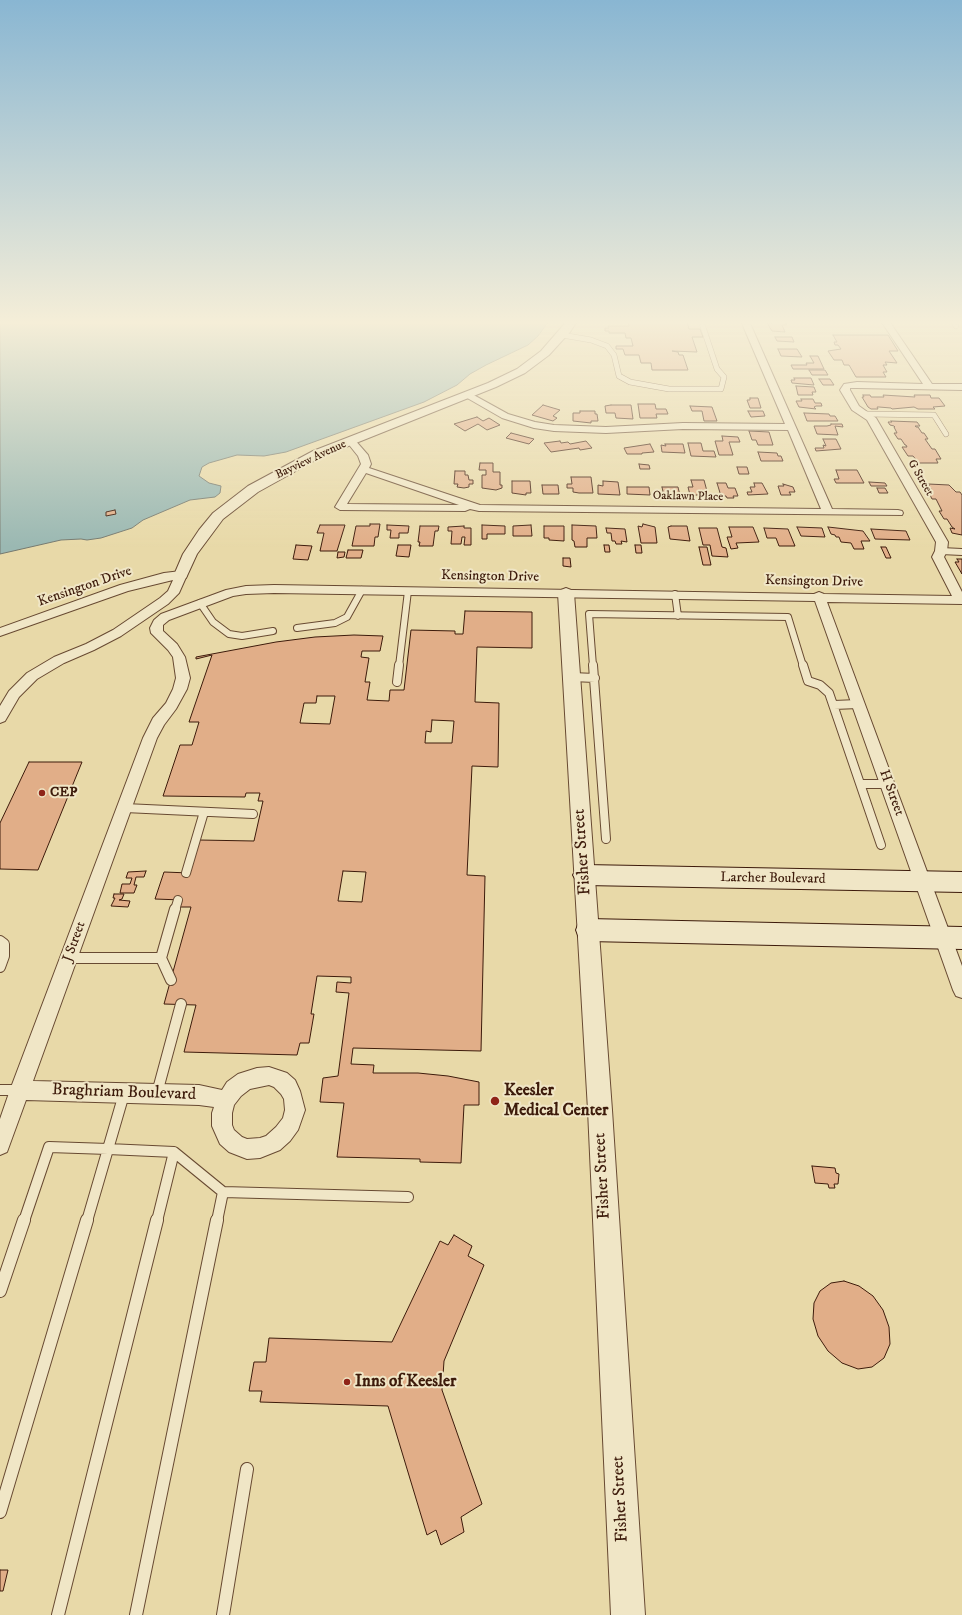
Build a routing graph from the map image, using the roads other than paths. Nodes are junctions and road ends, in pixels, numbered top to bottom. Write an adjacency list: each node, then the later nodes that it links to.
1 (464, 396): 8 (street, Bayview Avenue)
2 (469, 396): 6 (street)
3 (778, 396): 6 (street)
4 (849, 396): 5 (street, G Street)
5 (865, 414): 7 (lane); 13 (street, G Street)
6 (791, 427): 11 (street)
7 (946, 434)
8 (351, 441): 9 (street); 15 (street, Bayview Avenue)
9 (363, 469): 10 (street, Oaklawn Place); 10 (street, Oaklawn Place)
10 (479, 508): 11 (street, Oaklawn Place)
11 (828, 512): 12 (street, Oaklawn Place)
12 (898, 513)
13 (942, 551): 14 (lane); 21 (street, G Street)
14 (962, 552)
15 (181, 575): 26 (street, Kensington Drive); 32 (street)
16 (362, 590): 17 (street, Kensington Drive); 22 (street, Kensington Drive); 24 (lane)
17 (408, 591): 18 (street, Kensington Drive); 29 (lane)
18 (566, 593): 19 (street, Kensington Drive); 27 (street, Fisher Street)
19 (675, 594): 20 (street, Kensington Drive); 23 (lane)
20 (819, 596): 21 (street, Kensington Drive); 30 (street, H Street)
21 (961, 600)
22 (200, 603): 25 (lane); 33 (street, Kensington Drive)
23 (678, 616): 28 (lane); 31 (lane)
24 (297, 628)
25 (273, 631)
26 (0, 632)
27 (572, 678): 28 (lane); 42 (street, Fisher Street)
28 (595, 678): 39 (lane)
29 (397, 682)
30 (858, 704): 31 (lane); 35 (street, H Street)
31 (834, 705): 34 (lane)
32 (0, 718)
33 (150, 738): 36 (street, J Street)
34 (861, 784): 35 (lane); 40 (lane)
35 (887, 784): 43 (street, H Street)
36 (124, 808): 37 (lane); 49 (street, J Street)
37 (204, 812): 38 (lane); 41 (lane)
38 (253, 814)
39 (606, 839)
40 (882, 844)
41 (186, 873)
42 (585, 875): 43 (main road, Larcher Boulevard); 46 (street, Fisher Street)
43 (923, 882): 44 (main road, Larcher Boulevard); 47 (street, H Street)
44 (962, 882)
45 (178, 900): 50 (lane)
46 (588, 930): 47 (main road); 71 (street, Fisher Street)
47 (952, 938): 53 (street, H Street)
48 (0, 940): 51 (lane)
49 (69, 958): 50 (lane); 56 (street, J Street)
50 (161, 958): 52 (lane)
51 (0, 966)
52 (171, 980)
53 (962, 990)
54 (181, 1004): 58 (lane)
55 (0, 1090): 56 (lane)
56 (20, 1090): 57 (street, Braghriam Boulevard); 60 (street, J Street)
57 (124, 1093): 58 (street, Braghriam Boulevard); 61 (lane)
58 (157, 1093): 59 (street, Braghriam Boulevard)
59 (226, 1100)
60 (0, 1145)
61 (108, 1149): 62 (lane); 65 (lane); 67 (lane)
62 (174, 1152): 63 (lane); 68 (lane)
63 (223, 1192): 64 (lane); 69 (lane)
64 (408, 1197)
65 (0, 1291)
66 (247, 1469): 70 (lane)
67 (0, 1512)
68 (58, 1615)
69 (136, 1615)
70 (223, 1615)
71 (628, 1615)

